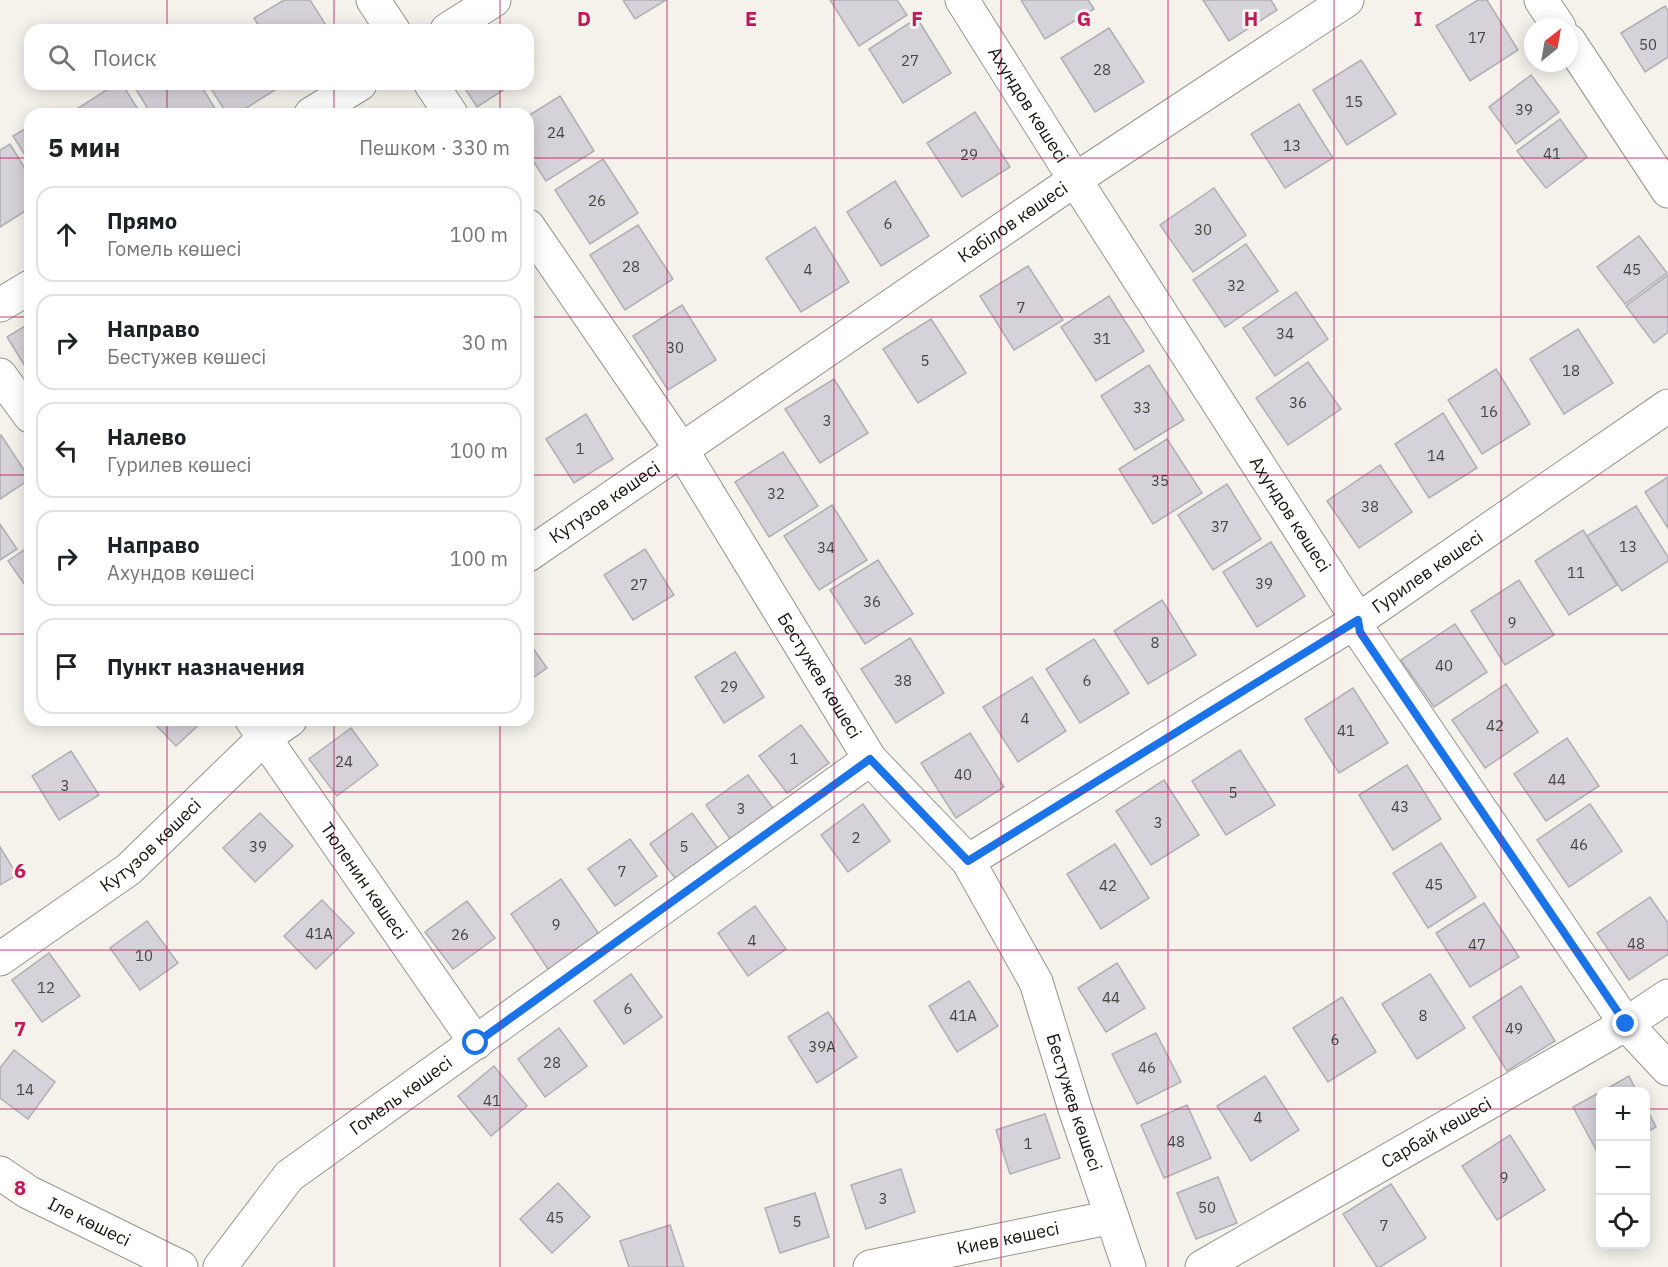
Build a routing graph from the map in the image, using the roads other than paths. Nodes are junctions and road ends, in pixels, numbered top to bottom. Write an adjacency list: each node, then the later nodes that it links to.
1 (373, 0): 7 (street)
2 (494, 0): 8 (street)
3 (962, 0): 14 (street, Ахундов көшесі)
4 (1347, 0): 14 (street, Кабілов көшесі)
5 (1542, 0): 6 (street)
6 (1553, 18)
7 (389, 24)
8 (456, 24)
9 (1578, 56): 15 (street)
10 (350, 90): 12 (street)
11 (435, 90): 13 (street)
12 (321, 108)
13 (447, 108)
14 (1076, 179): 22 (street, Кабілов көшесі); 24 (street, Ахундов көшесі)
15 (1668, 191)
16 (534, 235): 22 (street, Бестужев көшесі)
17 (24, 291): 18 (street)
18 (0, 305)
19 (0, 375): 21 (street)
20 (1668, 406): 24 (street, Гурилев көшесі)
21 (24, 408)
22 (681, 449): 23 (street, Кутузов көшесі); 26 (street, Бестужев көшесі)
23 (534, 551)
24 (1358, 620): 27 (street, Гурилев көшесі); 30 (street, Ахундов көшесі)
25 (269, 726): 28 (street, Кутузов көшесі); 31 (street, Тюленин көшесі)
26 (870, 759): 27 (street, Бестужев көшесі); 31 (street, Гомель көшесі)
27 (968, 861): 34 (street, Бестужев көшесі)
28 (0, 959)
29 (1668, 996): 30 (street, Сарбай көшесі)
30 (1626, 1024): 32 (street, Ахундов көшесі); 39 (street, Сарбай көшесі)
31 (476, 1043): 36 (street, Гомель көшесі)
32 (1668, 1069)
33 (0, 1173): 35 (street, Іле көшесі)
34 (1112, 1217): 37 (street, Киев көшесі); 38 (street, Бестужев көшесі)
35 (181, 1267)
36 (220, 1267)
37 (870, 1267)
38 (1129, 1267)
39 (1202, 1267)

